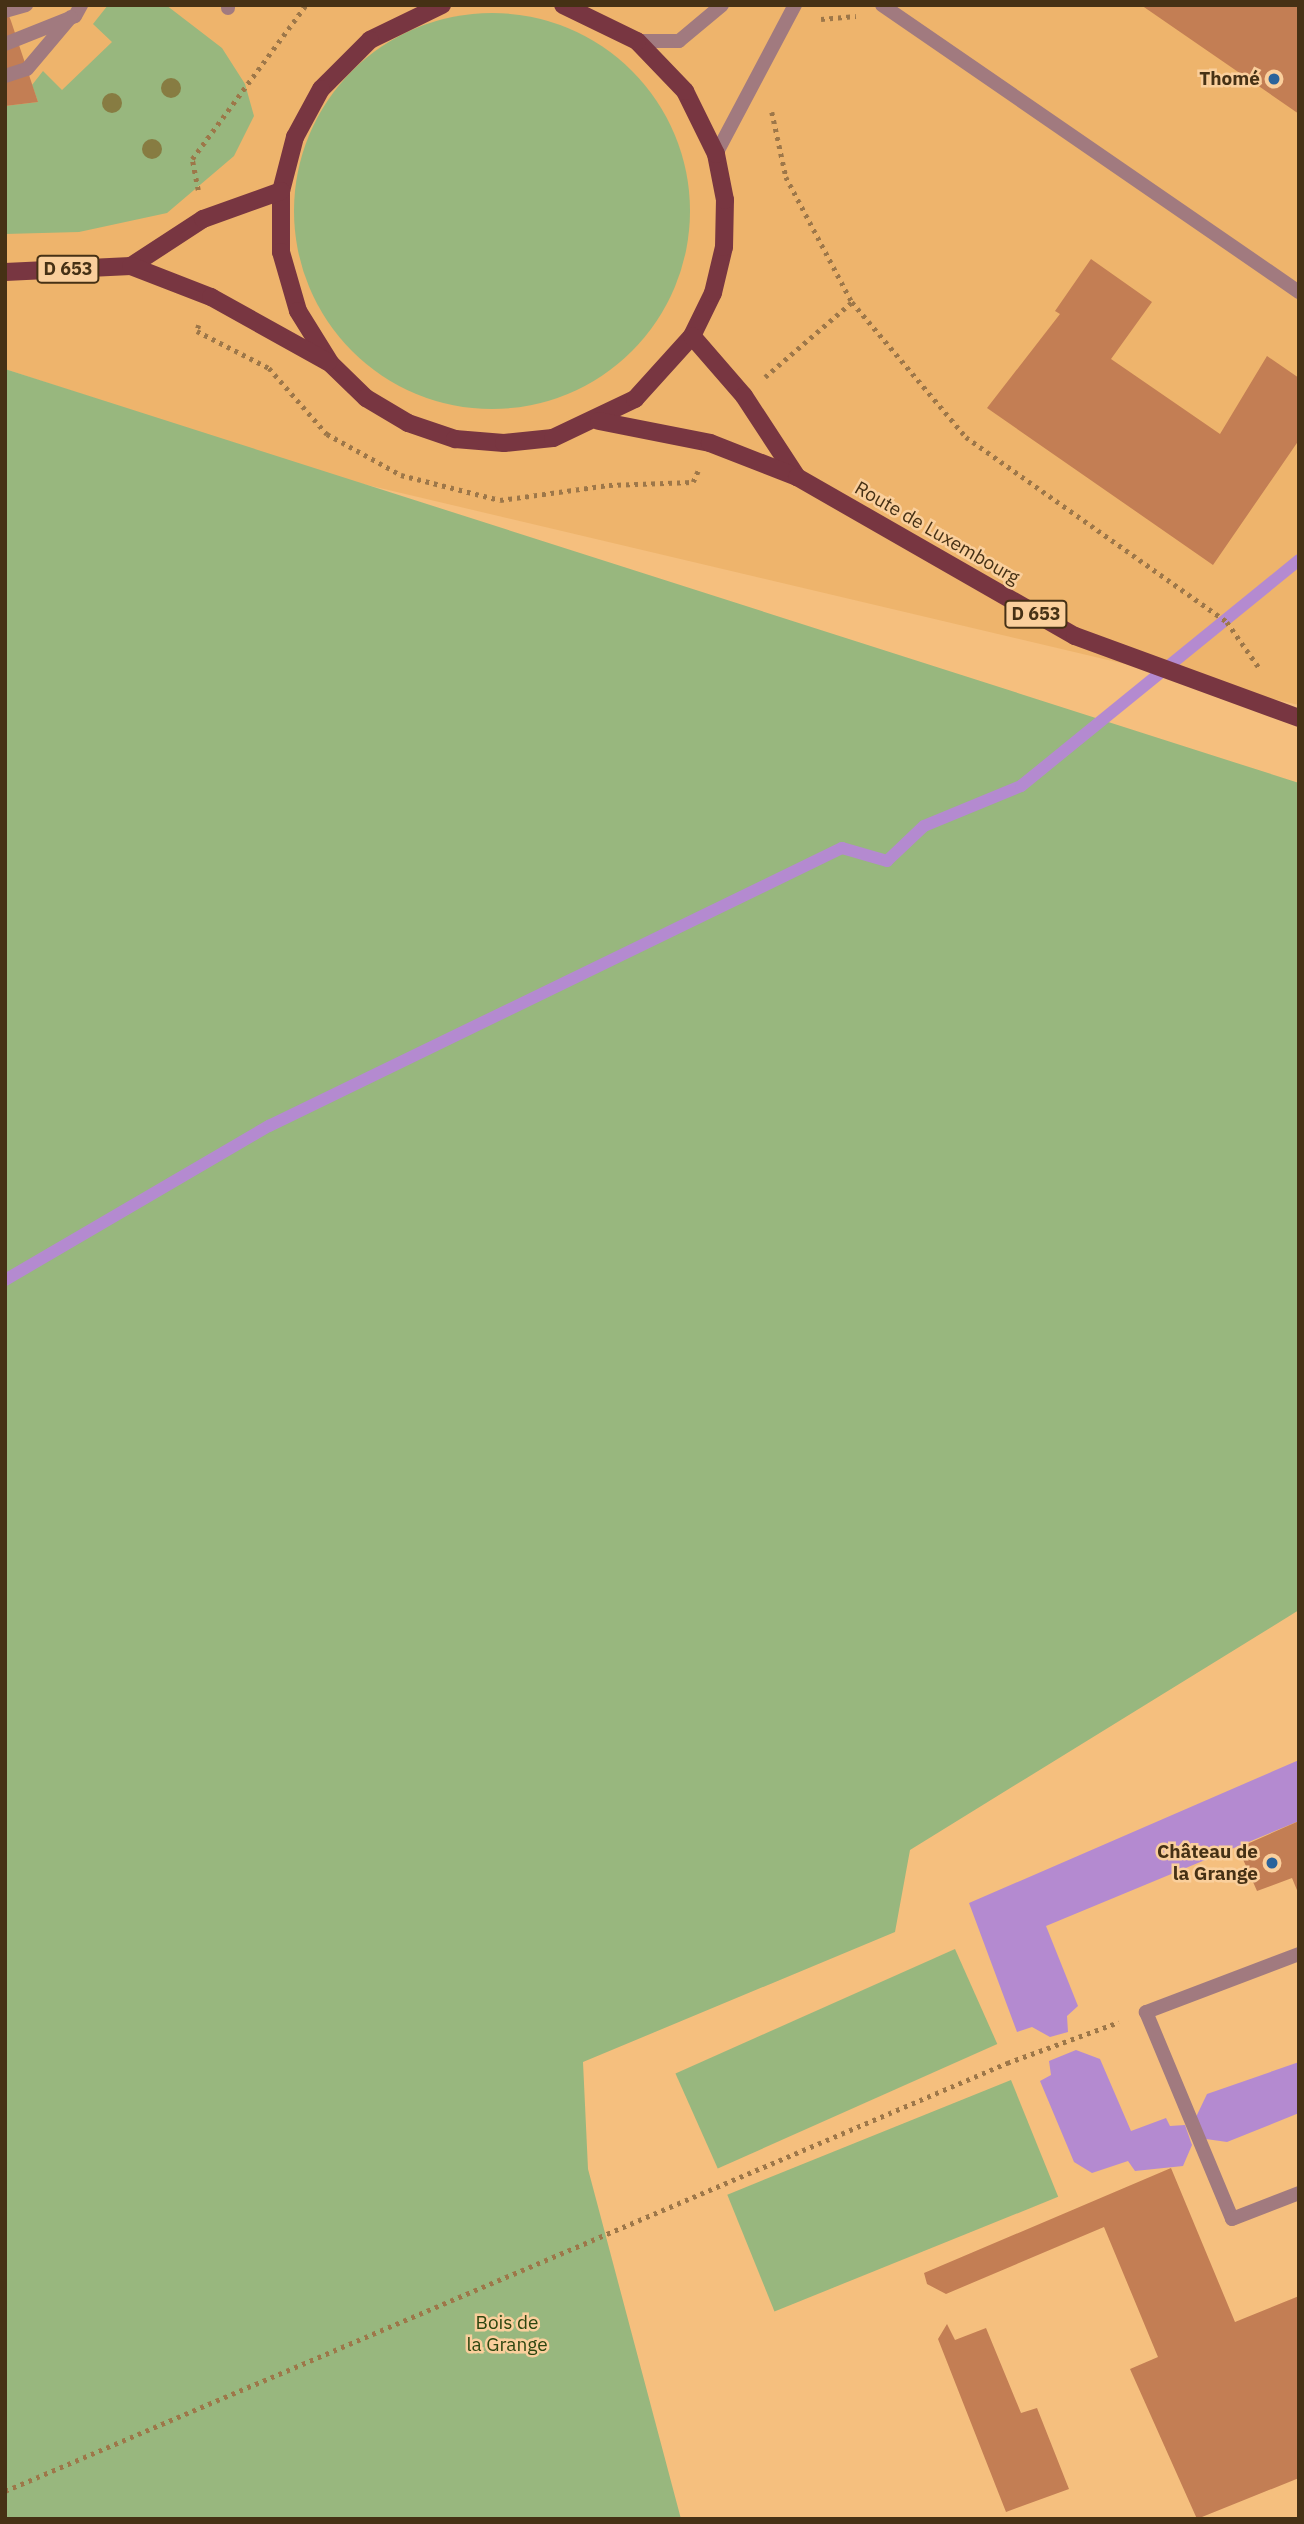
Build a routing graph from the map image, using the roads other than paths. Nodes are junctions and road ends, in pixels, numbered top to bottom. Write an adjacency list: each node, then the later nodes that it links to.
1 (26, 5): 8 (street)
2 (81, 5): 10 (street)
3 (442, 5): 9 (main road)
4 (563, 5): 11 (main road)
5 (722, 5): 11 (street)
6 (795, 5): 14 (street)
7 (882, 5): 18 (street)
8 (5, 11)
9 (401, 13): 15 (main road)
10 (71, 17): 12 (street); 13 (street)
11 (637, 41): 14 (main road)
12 (5, 44)
13 (5, 76)
14 (716, 154): 19 (main road)
15 (281, 191): 16 (main road); 20 (main road)
16 (131, 266): 17 (main road, D 653); 20 (main road)
17 (5, 272)
18 (1299, 292)
19 (692, 336): 21 (main road); 22 (main road)
20 (331, 364): 21 (main road)
21 (599, 421): 22 (main road, Route de Luxembourg)
22 (797, 477): 23 (main road, Route de Luxembourg / D 653)
23 (1295, 717)
24 (1299, 1954): 25 (street)
25 (1299, 2193)

